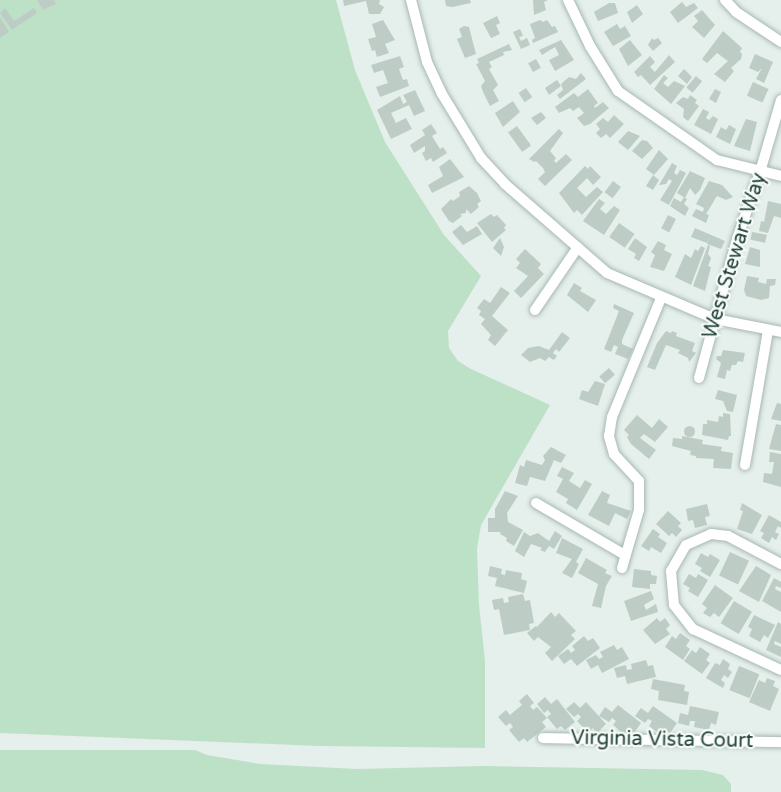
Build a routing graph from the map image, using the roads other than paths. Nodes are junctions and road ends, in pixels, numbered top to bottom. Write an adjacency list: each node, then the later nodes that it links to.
1 (411, 0): 8 (street)
2 (568, 0): 6 (street)
3 (725, 0): 4 (street)
4 (781, 42)
5 (781, 100): 6 (street, West Stewart Way)
6 (760, 172): 7 (street); 11 (street, West Stewart Way)
7 (781, 176)
8 (578, 247): 9 (street); 10 (street)
9 (662, 298): 11 (street); 17 (street)
10 (536, 310)
11 (715, 318): 12 (street); 14 (street, West Stewart Way)
12 (768, 330): 13 (street); 15 (street)
13 (781, 332)
14 (699, 378)
15 (745, 465)
16 (536, 503): 17 (street)
17 (625, 555): 19 (street)
18 (781, 564): 20 (street)
19 (622, 568)
20 (781, 670)
21 (543, 738): 22 (street, Virginia Vista Court)
22 (781, 742)

